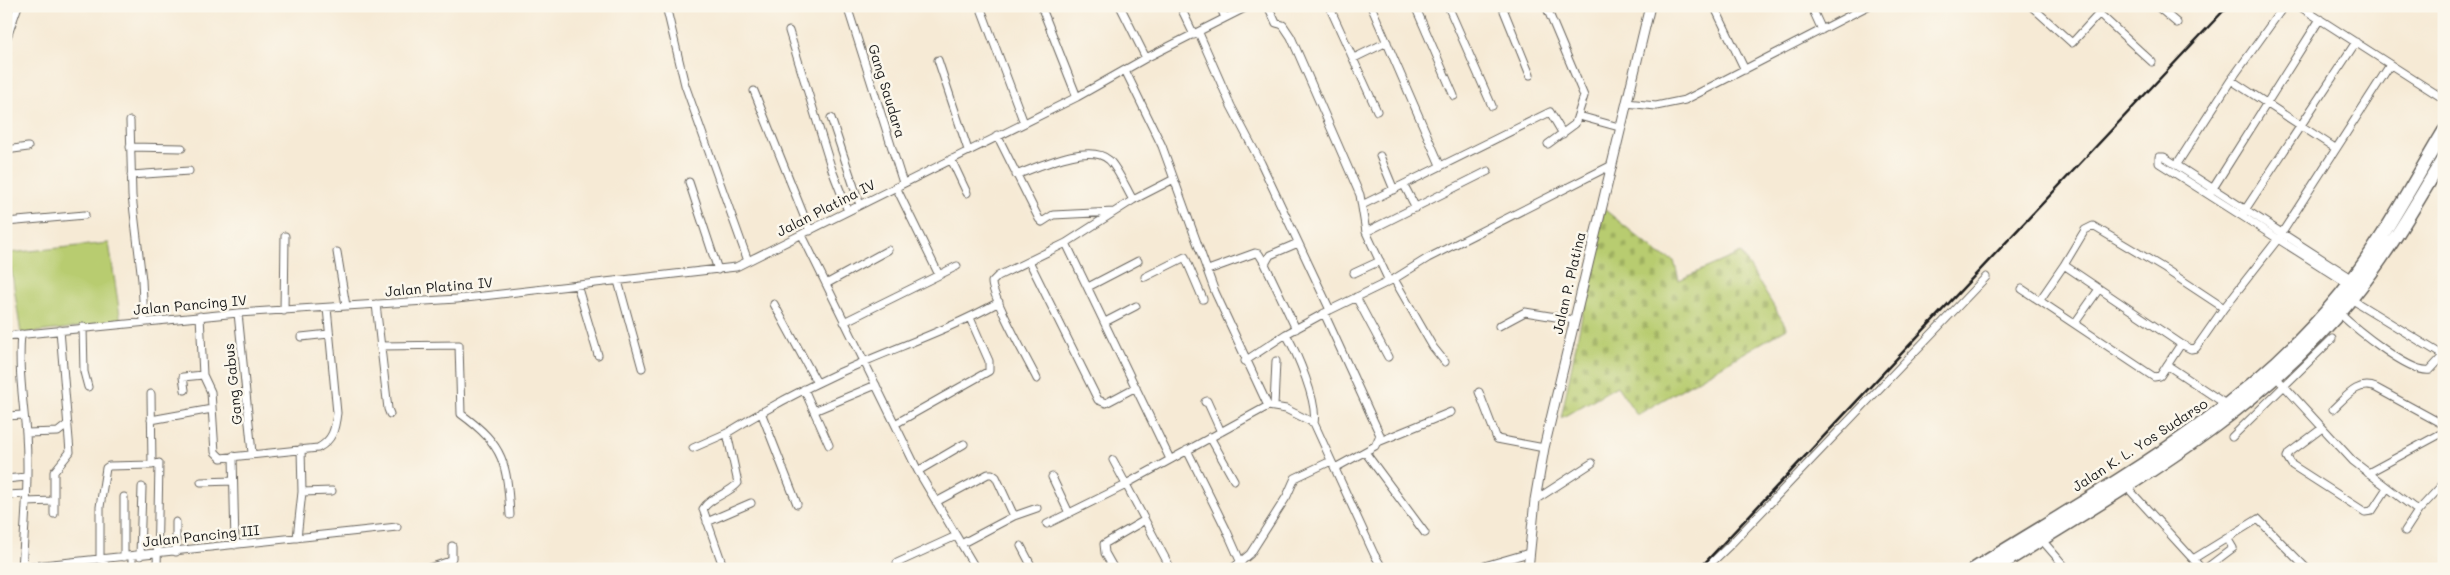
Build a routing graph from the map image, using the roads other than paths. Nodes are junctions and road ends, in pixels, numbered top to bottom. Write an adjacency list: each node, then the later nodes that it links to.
1 (18, 6): 34 (street)
2 (666, 6): 107 (street)
3 (847, 6): 82 (street, Gang Saudara)
4 (980, 6): 57 (street)
5 (1042, 6): 48 (street)
6 (1120, 6): 37 (street)
7 (1180, 6): 33 (street)
8 (1220, 6): 28 (street)
9 (1249, 6): 28 (street, Jalan Platina IV)
10 (1268, 6): 89 (street)
11 (1329, 6): 38 (street)
12 (1371, 6): 35 (street)
13 (1415, 6): 47 (street)
14 (1448, 6): 52 (street)
15 (1502, 6): 44 (street)
16 (1546, 6): 54 (street)
17 (1650, 6): 51 (street, Jalan P. Platina)
18 (1717, 6): 43 (street)
19 (1811, 6): 31 (street)
20 (1868, 6): 31 (street)
21 (2031, 6): 27 (street)
22 (2091, 6): 27 (street)
23 (2106, 6): 27 (street)
24 (2158, 6): 30 (street)
25 (2284, 6): 45 (street)
26 (2299, 6): 29 (street)
27 (2099, 14): 40 (street)
28 (1225, 18): 33 (street, Jalan Platina IV)
29 (2320, 19): 36 (street); 50 (street)
30 (2177, 23)
31 (1822, 30): 43 (street)
32 (789, 31): 91 (street)
33 (1196, 34): 37 (street, Jalan Platina IV); 102 (street)
34 (6, 40)
35 (1387, 42): 38 (street); 74 (street)
36 (2356, 42): 41 (street); 58 (street)
37 (1146, 58): 42 (street, Jalan Platina IV)
38 (1354, 58): 53 (street)
39 (938, 60): 69 (street)
40 (2152, 62)
41 (2390, 65): 49 (street); 67 (street)
42 (1125, 70): 48 (street, Jalan Platina IV); 80 (street)
43 (1745, 70): 51 (street)
44 (1530, 75)
45 (2231, 80): 50 (street); 73 (street)
46 (754, 92): 96 (street)
47 (1454, 96)
48 (1077, 97): 57 (street, Jalan Platina IV)
49 (2444, 99)
50 (2267, 103): 58 (street); 85 (street)
51 (1626, 104): 59 (street, Jalan P. Platina)
52 (1492, 106)
53 (1377, 111)
54 (1579, 116): 59 (street); 61 (street)
55 (831, 118): 88 (street)
56 (130, 121): 64 (street)
57 (1024, 123): 62 (street, Jalan Platina IV)
58 (2301, 126): 67 (street); 93 (street)
59 (1619, 127): 75 (street, Jalan P. Platina)
60 (2443, 132): 123 (highway, Jalan K. L. Yos Sudarso)
61 (1563, 134): 63 (street); 74 (street)
62 (997, 135): 69 (street, Jalan Platina IV); 79 (street)
63 (1548, 144)
64 (130, 146): 66 (street); 78 (street)
65 (28, 147): 68 (street)
66 (182, 148)
67 (2335, 148): 100 (street)
68 (6, 150)
69 (968, 150): 72 (street, Jalan Platina IV)
70 (1380, 156): 84 (street)
71 (2444, 157): 123 (highway, Jalan K. L. Yos Sudarso)
72 (951, 159): 82 (street, Jalan Platina IV); 86 (street)
73 (2177, 164): 85 (street); 85 (street)
74 (1440, 166): 83 (street)
75 (1610, 166): 118 (street); 142 (street, Jalan P. Platina)
76 (189, 171): 78 (street)
77 (1488, 171): 90 (street)
78 (131, 175): 143 (street)
79 (1016, 175): 87 (street); 92 (street)
80 (1174, 179): 87 (street); 113 (street)
81 (689, 182): 112 (street)
82 (899, 185): 88 (street, Jalan Platina IV); 115 (street, Gang Saudara)
83 (1404, 185): 84 (street); 90 (street)
84 (1394, 190): 89 (street)
85 (2211, 191): 93 (street)
86 (967, 193)
87 (1133, 200): 92 (street)
88 (860, 205): 91 (street, Jalan Platina IV)
89 (1362, 205): 97 (street)
90 (1416, 208): 97 (street)
91 (848, 211): 96 (street, Jalan Platina IV)
92 (1114, 212): 101 (street)
93 (2244, 212): 100 (street)
94 (85, 215): 95 (street)
95 (6, 222)
96 (810, 231): 98 (street, Jalan Platina IV)
97 (1366, 232): 106 (street)
98 (802, 235): 107 (street, Jalan Platina IV); 120 (street)
99 (285, 236): 136 (street)
100 (2280, 236): 123 (street); 135 (street)
101 (1066, 243): 108 (street); 122 (street)
102 (1298, 243): 109 (street); 137 (street)
103 (888, 250): 120 (street)
104 (337, 252): 132 (street)
105 (1138, 261): 122 (street)
106 (1380, 261): 114 (street); 118 (street)
107 (748, 262): 112 (street, Jalan Platina IV)
108 (1029, 262): 129 (street); 174 (street)
109 (1265, 264): 113 (street); 149 (street)
110 (2064, 265): 125 (street); 128 (street); 135 (street)
111 (958, 266): 115 (street)
112 (718, 270): 119 (street, Jalan Platina IV)
113 (1208, 270): 162 (street)
114 (1354, 273)
115 (940, 275): 144 (street)
116 (1145, 277): 127 (street)
117 (1986, 277): 288 (street)
118 (1392, 280): 126 (street); 165 (street)
119 (618, 281): 121 (street, Jalan Platina IV); 167 (street)
120 (826, 284): 144 (street)
121 (577, 286): 130 (street, Jalan Platina IV); 159 (street)
122 (1088, 287): 145 (street)
123 (2354, 287): 140 (highway, Jalan K. L. Yos Sudarso); 161 (street); 183 (highway, Jalan K. L. Yos Sudarso)
124 (2022, 289): 128 (street)
125 (2098, 289): 146 (street); 157 (street)
126 (1356, 298): 137 (street); 160 (street)
127 (1203, 299)
128 (2040, 300): 146 (street)
129 (999, 302): 141 (street); 170 (street)
130 (376, 304): 132 (street, Jalan Pancing IV); 158 (street)
131 (774, 304): 171 (street)
132 (346, 306): 134 (street, Jalan Pancing IV)
133 (1136, 306): 145 (street)
134 (327, 308): 136 (street, Jalan Pancing IV); 152 (street)
135 (2224, 308): 157 (street)
136 (284, 311): 138 (street, Jalan Pancing IV)
137 (1327, 312): 149 (street); 203 (street)
138 (238, 313): 139 (street, Jalan Pancing IV); 211 (street, Gang Gabus)
139 (200, 316): 143 (street, Jalan Pancing IV); 168 (street)
140 (2341, 316): 161 (street); 169 (highway, Jalan K. L. Yos Sudarso)
141 (970, 318): 163 (street); 194 (street)
142 (1574, 320): 147 (street); 207 (street, Jalan P. Platina)
143 (144, 322): 148 (street, Jalan Pancing IV)
144 (844, 322): 163 (street)
145 (1105, 322): 174 (street)
146 (2074, 324): 166 (street)
147 (1499, 326)
148 (83, 327): 150 (street, Jalan Pancing IV); 173 (street)
149 (1296, 329): 153 (street)
150 (60, 330): 151 (street, Jalan Pancing IV); 193 (street)
151 (21, 334): 154 (street, Jalan Pancing IV); 189 (street)
152 (329, 334): 155 (street); 208 (street)
153 (1286, 334): 162 (street); 192 (street)
154 (6, 336)
155 (301, 337)
156 (2332, 339): 175 (street)
157 (2181, 344): 166 (street)
158 (380, 346): 188 (street); 245 (street)
159 (598, 354)
160 (1388, 356)
161 (2443, 356)
162 (1245, 360): 181 (street)
163 (865, 361): 171 (street); 172 (street)
164 (1276, 361): 181 (street)
165 (1445, 362)
166 (2167, 364): 183 (street)
167 (642, 368)
168 (203, 375): 177 (street); 182 (street)
169 (2275, 376): 175 (street); 183 (highway, Jalan K. L. Yos Sudarso)
170 (1038, 379)
171 (817, 383): 176 (street)
172 (876, 385): 185 (street); 194 (street)
173 (88, 387)
174 (1136, 387): 213 (street)
175 (2285, 387): 196 (street); 202 (street)
176 (804, 389): 185 (street); 186 (street)
177 (185, 390)
178 (1479, 392): 207 (street)
179 (151, 394): 191 (street)
180 (1205, 402): 197 (street)
181 (1271, 406): 192 (street); 197 (street)
182 (212, 409): 191 (street); 212 (street)
183 (2231, 409): 228 (highway, Jalan K. L. Yos Sudarso); 289 (highway, Jalan K. L. Yos Sudarso)
184 (2334, 409): 195 (street)
185 (814, 411): 205 (street)
186 (761, 412): 200 (street); 240 (street)
187 (1451, 412): 203 (street)
188 (390, 414)
189 (23, 415): 190 (street); 199 (street)
190 (6, 416)
191 (151, 420): 216 (street)
192 (1314, 423): 217 (street)
193 (68, 424): 199 (street); 237 (street)
194 (894, 424): 218 (street)
195 (2444, 425)
196 (2322, 429): 219 (street); 230 (street)
197 (1221, 432): 201 (street)
198 (2444, 432): 219 (street)
199 (26, 433): 220 (street)
200 (727, 433): 206 (street); 249 (street)
201 (1210, 437): 209 (street); 223 (street)
202 (2232, 437)
203 (1378, 442): 210 (street)
204 (964, 444): 218 (street)
205 (829, 445)
206 (693, 448)
207 (1544, 448): 236 (street, Jalan P. Platina)
208 (301, 449): 211 (street); 232 (street)
209 (1187, 450): 213 (street); 271 (street)
210 (1365, 452): 217 (street); 253 (street)
211 (252, 454): 212 (street)
212 (233, 456): 224 (street)
213 (1170, 459): 227 (street)
214 (1113, 460): 227 (street)
215 (1592, 463): 236 (street)
216 (152, 464): 264 (street); 269 (street)
217 (1333, 465): 271 (street); 285 (street)
218 (918, 471): 238 (street)
219 (2368, 472): 230 (street)
220 (26, 477): 222 (street); 235 (street)
221 (1052, 477): 243 (street)
222 (6, 478)
223 (1234, 480)
224 (234, 481): 225 (street); 259 (street)
225 (201, 482)
226 (2444, 483): 242 (street)
227 (1126, 484): 243 (street); 247 (street)
228 (2126, 486): 257 (highway, Jalan K. L. Yos Sudarso); 268 (street)
229 (142, 487): 266 (street)
230 (2387, 488): 242 (street)
231 (332, 491): 232 (street)
232 (302, 492): 255 (street)
233 (6, 495): 235 (street)
234 (124, 497): 267 (street)
235 (26, 498): 237 (street); 273 (street)
236 (1535, 500): 263 (street, Jalan P. Platina)
237 (54, 501): 244 (street)
238 (936, 502): 246 (street); 254 (street)
239 (751, 503): 249 (street)
240 (797, 504)
241 (1037, 508): 246 (street)
242 (2418, 511): 252 (street)
243 (1069, 513): 250 (street)
244 (54, 514)
245 (510, 515)
246 (1014, 516): 258 (street)
247 (1144, 520): 282 (street); 283 (street)
248 (176, 522): 262 (street)
249 (708, 522): 279 (street)
250 (1048, 524)
251 (397, 527): 255 (street, Jalan Pancing III)
252 (2405, 531)
253 (1424, 533)
254 (956, 536): 258 (street); 270 (street)
255 (297, 538): 259 (street, Jalan Pancing III)
256 (2227, 538): 268 (street); 292 (street); 293 (street)
257 (2041, 539): 290 (highway, Jalan K. L. Yos Sudarso); 291 (street)
258 (961, 544): 280 (street)
259 (235, 545): 262 (street, Jalan Pancing III)
260 (452, 546): 278 (street)
261 (1021, 546): 281 (street)
262 (176, 552): 264 (street, Jalan Pancing III)
263 (1529, 553): 286 (street); 287 (street, Jalan P. Platina)
264 (157, 554): 266 (street, Jalan Pancing III); 277 (street)
265 (132, 556): 266 (street, Jalan Pancing III); 267 (street, Jalan Pancing III); 276 (street)
266 (140, 556)
267 (124, 558): 269 (street, Jalan Pancing III)
268 (2193, 559): 292 (street)
269 (102, 560): 272 (street, Jalan Pancing III); 275 (street)
270 (897, 563)
271 (1241, 563): 284 (street)
272 (84, 565): 273 (street, Jalan Pancing III)
273 (22, 568): 274 (street, Jalan Pancing III)
274 (6, 569)
275 (104, 569)
276 (132, 569)
277 (157, 569)
278 (427, 569)
279 (724, 569)
280 (976, 569)
281 (1034, 569)
282 (1114, 569)
283 (1171, 569)
284 (1232, 569)
285 (1383, 569)
286 (1474, 569)
287 (1528, 569)
288 (1705, 569)
289 (1974, 569)
290 (1994, 569)
291 (2067, 569)
292 (2204, 569)
293 (2307, 569)

